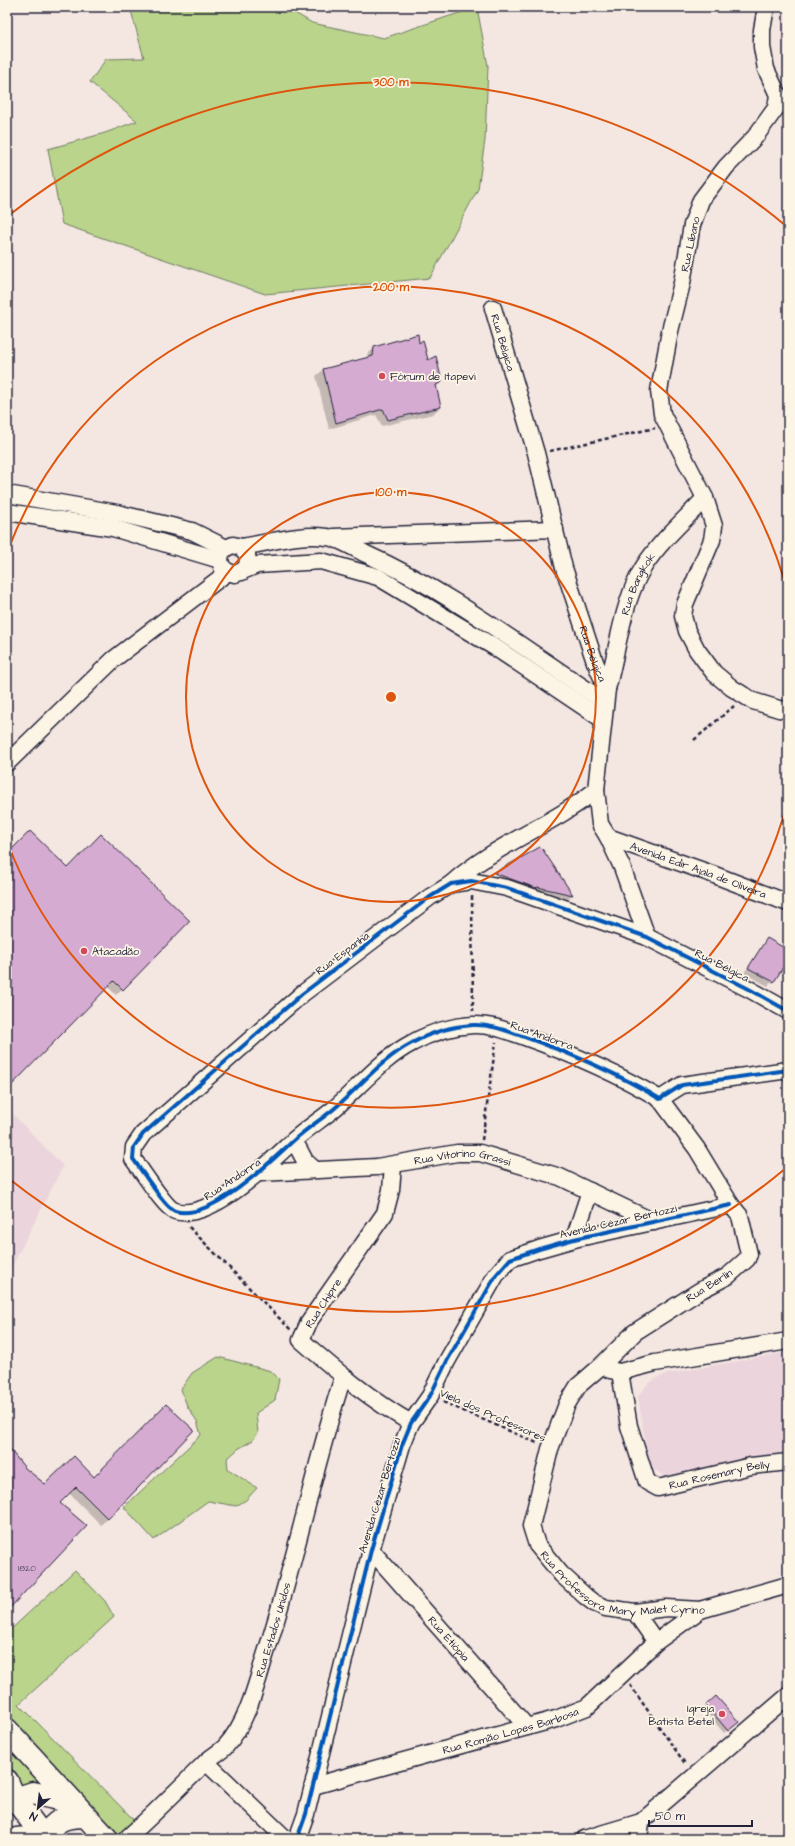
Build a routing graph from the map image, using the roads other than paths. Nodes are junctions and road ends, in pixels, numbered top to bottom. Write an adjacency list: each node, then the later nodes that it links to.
1 (766, 7): 2 (street, Rua Líbano)
2 (783, 98): 5 (street, Rua Líbano)
3 (493, 308): 7 (street, Rua Bélgica)
4 (7, 494): 9 (street)
5 (705, 498): 10 (street, Rua Bangkok); 11 (street, Rua Líbano)
6 (7, 512): 9 (street)
7 (555, 529): 8 (street); 10 (street, Rua Bélgica)
8 (328, 537): 9 (street); 10 (street)
9 (231, 560): 12 (street); 13 (street)
10 (606, 695): 12 (street)
11 (788, 710)
12 (602, 719): 14 (street)
13 (7, 763)
14 (596, 790): 15 (street); 16 (street)
15 (608, 837): 17 (street, Avenida Edir Ajala de Oliveira); 18 (street)
16 (450, 884): 18 (street, Rua Espanha); 28 (street, Rua Espanha)
17 (788, 903)
18 (646, 937): 19 (street, Rua Bélgica)
19 (788, 1012)
20 (787, 1067): 21 (street)
21 (660, 1099): 22 (street, Rua Andorra); 27 (street, Rua Berlin)
22 (294, 1140): 24 (street); 25 (street, Rua Andorra)
23 (393, 1166): 24 (street, Rua Vitorino Grassi); 26 (street, Rua Vitorino Grassi); 34 (street, Rua Chipre)
24 (314, 1169): 25 (street, Rua Vitorino Grassi)
25 (260, 1173): 28 (street, Rua Andorra)
26 (590, 1191): 29 (street, Rua Vitorino Grassi); 30 (street)
27 (731, 1205): 29 (street, Avenida Cézar Bertozzi); 32 (street, Rua Berlin)
28 (173, 1211)
29 (654, 1222): 30 (street, Avenida Cézar Bertozzi)
30 (574, 1239): 35 (street, Avenida Cézar Bertozzi)
31 (788, 1340): 33 (street)
32 (600, 1367): 33 (street); 40 (street, Rua Professora Mary Malet Cyrino)
33 (620, 1372): 36 (street, Rua Rosemary Belly)
34 (343, 1377): 35 (street, Rua Chipre); 45 (street, Rua Estados Unidos)
35 (411, 1423): 37 (street, Avenida Cézar Bertozzi)
36 (788, 1462)
37 (371, 1550): 43 (street, Rua Etiópia); 46 (street, Avenida Cézar Bertozzi)
38 (788, 1585): 39 (street, Rua Professora Mary Malet Cyrino)
39 (700, 1610): 40 (street, Rua Professora Mary Malet Cyrino); 41 (street, Rua Romão Lopes Barbosa)
40 (635, 1612): 41 (street)
41 (656, 1642): 43 (street, Rua Romão Lopes Barbosa)
42 (788, 1696): 49 (street)
43 (527, 1727): 46 (street, Rua Romão Lopes Barbosa)
44 (7, 1730): 48 (main road)
45 (206, 1762): 53 (street, Rua Estados Unidos); 54 (street)
46 (313, 1786): 55 (street, Avenida Cézar Bertozzi)
47 (10, 1796): 48 (main road); 51 (main road)
48 (79, 1809): 51 (main road); 52 (main road)
49 (642, 1822): 56 (street); 57 (street)
50 (7, 1839): 51 (street)
51 (44, 1839)
52 (107, 1839)
53 (126, 1839)
54 (286, 1839)
55 (298, 1839)
56 (584, 1839)
57 (639, 1839)

